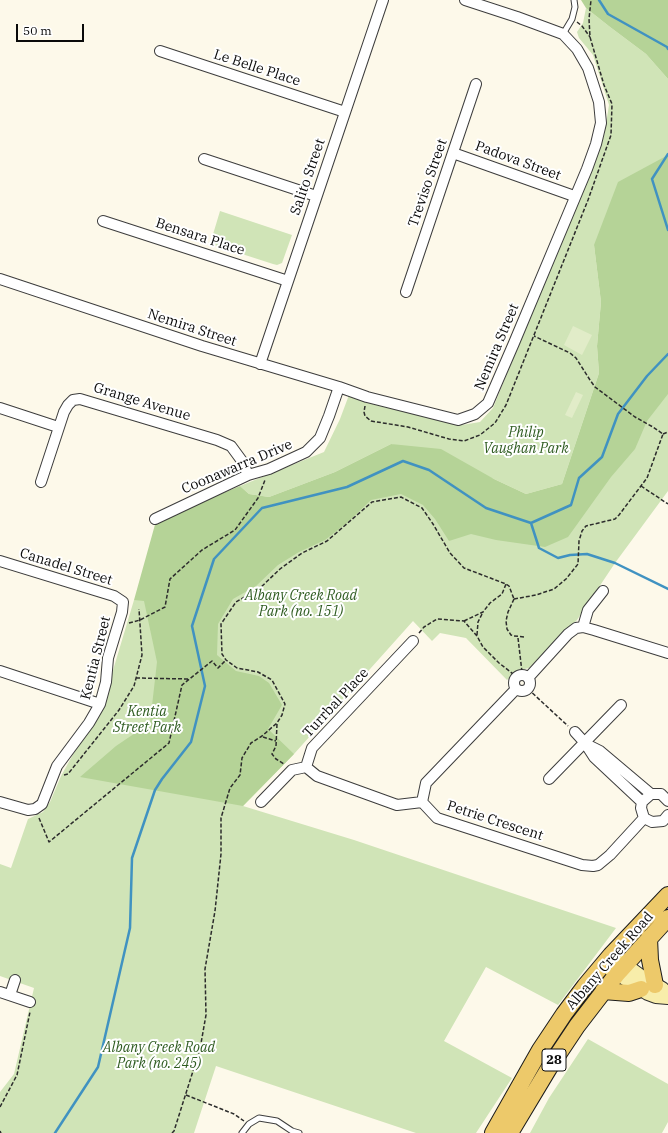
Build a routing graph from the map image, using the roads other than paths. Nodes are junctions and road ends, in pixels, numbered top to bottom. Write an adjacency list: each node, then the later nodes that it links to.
1 (383, 0): 7 (street, Salito Street)
2 (465, 0): 4 (street, Nemira Street)
3 (574, 0): 4 (lane)
4 (563, 34): 11 (street, Nemira Street)
5 (160, 51): 7 (street, Le Belle Place)
6 (476, 84): 8 (street, Treviso Street)
7 (345, 112): 10 (street, Salito Street)
8 (453, 153): 11 (street, Padova Street); 15 (street, Treviso Street)
9 (204, 159): 10 (street)
10 (316, 196): 14 (street, Salito Street)
11 (574, 196): 17 (street, Nemira Street)
12 (103, 221): 14 (street, Bensara Place)
13 (0, 279): 16 (street, Nemira Street)
14 (288, 281): 16 (street, Salito Street)
15 (406, 292)
16 (260, 364): 17 (street, Nemira Street)
17 (339, 387): 20 (street, Coonawarra Drive)
18 (0, 408): 19 (street)
19 (58, 427): 20 (street, Grange Avenue); 21 (street, Grange Avenue)
20 (248, 475): 22 (street, Coonawarra Drive)
21 (41, 482)
22 (155, 519)
23 (0, 560): 25 (street, Canadel Street)
24 (603, 591): 26 (street)
25 (123, 602): 32 (street, Kentia Street)
26 (582, 627): 28 (street); 30 (street)
27 (413, 641): 36 (street, Turrbal Place)
28 (668, 653)
29 (0, 671): 32 (street)
30 (522, 677): 31 (street); 31 (street)
31 (516, 689): 42 (street)
32 (100, 704): 40 (street, Kentia Street)
33 (621, 705): 35 (street)
34 (575, 732): 35 (street)
35 (584, 743): 37 (street); 38 (street); 43 (street)
36 (306, 767): 41 (street); 42 (street)
37 (549, 779)
38 (651, 794): 39 (street); 43 (street)
39 (667, 797)
40 (0, 802)
41 (261, 802)
42 (422, 802): 44 (street, Petrie Crescent)
43 (642, 802): 44 (street)
44 (644, 818): 45 (street)
45 (666, 821)
46 (668, 895): 49 (main road, Albany Creek Road / 28)
47 (668, 918): 48 (main road, Albany Creek Road / 28)
48 (649, 938): 50 (main road, Albany Creek Road / 28); 52 (main road)
49 (607, 960): 50 (street); 60 (main road, Albany Creek Road / 28)
50 (621, 969): 52 (street); 53 (main road, Albany Creek Road / 28)
51 (15, 980): 55 (street)
52 (655, 989): 53 (main road); 56 (street)
53 (603, 991): 61 (main road, Albany Creek Road / 28)
54 (0, 992): 55 (street)
55 (10, 995): 57 (street)
56 (668, 997)
57 (30, 1002)
58 (242, 1133): 59 (lane)
59 (298, 1133)
60 (493, 1133)
61 (510, 1133)

